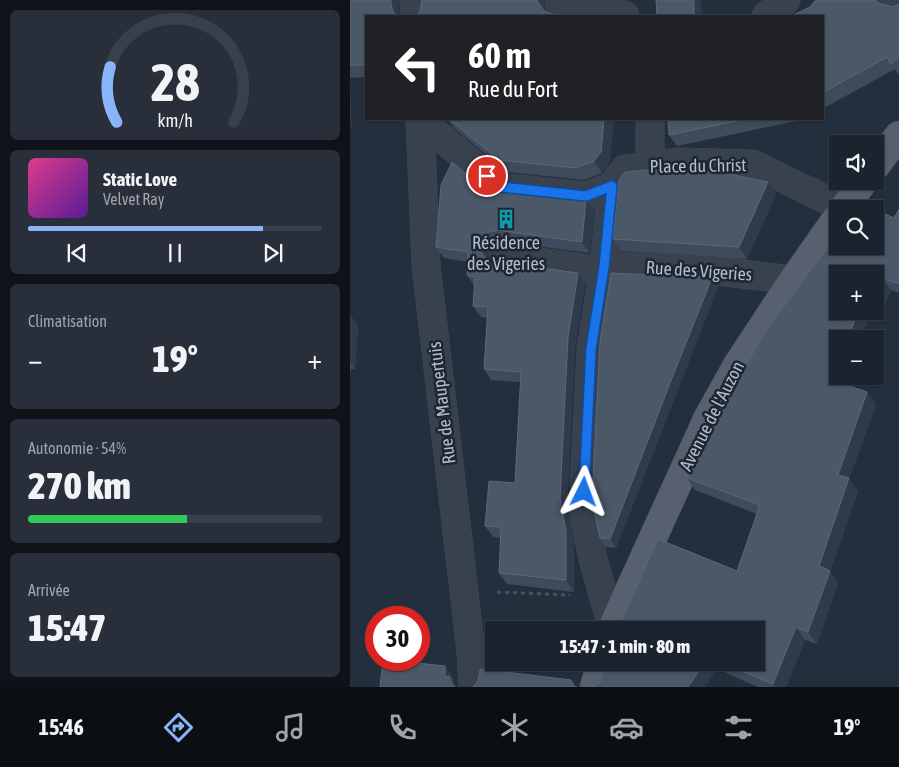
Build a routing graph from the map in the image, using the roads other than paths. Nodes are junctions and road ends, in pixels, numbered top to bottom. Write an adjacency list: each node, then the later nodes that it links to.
1 (414, 0): 6 (street)
2 (559, 0): 7 (street)
3 (786, 0): 8 (street)
4 (892, 0): 5 (street)
5 (899, 3)
6 (415, 15)
7 (623, 15)
8 (767, 15)
9 (420, 120): 26 (street, Rue de Maupertuis)
10 (421, 120): 15 (street)
11 (650, 120): 14 (street)
12 (899, 135): 13 (main road)
13 (884, 155)
14 (650, 165): 15 (street, Place du Christ); 18 (street, Place du Christ)
15 (612, 186): 21 (street)
16 (857, 190): 17 (main road, Avenue de l'Auzon)
17 (849, 200)
18 (829, 205)
19 (829, 228): 22 (main road, Avenue de l'Auzon)
20 (503, 257): 21 (street, Rue des Vigeries)
21 (604, 267): 22 (street, Rue des Vigeries); 23 (street)
22 (793, 280): 24 (main road, Avenue de l'Auzon)
23 (609, 621)
24 (614, 621)
25 (598, 671): 27 (main road)
26 (472, 687)
27 (594, 687)

